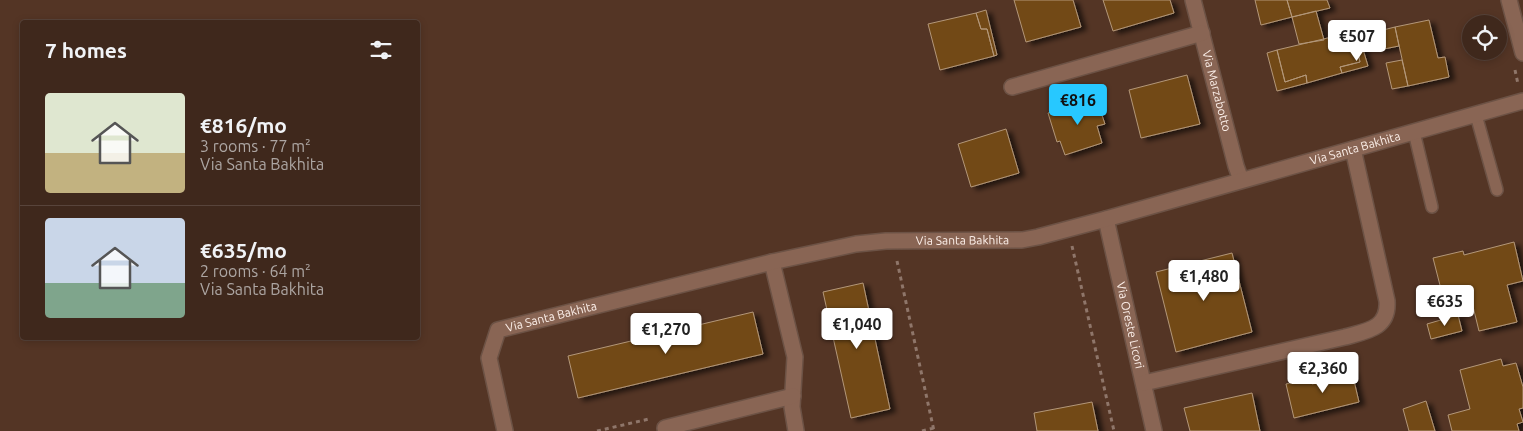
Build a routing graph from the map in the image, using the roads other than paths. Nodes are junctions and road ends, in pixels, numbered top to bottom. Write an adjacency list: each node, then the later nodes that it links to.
1 (1193, 0): 3 (street, Via Marzabotto)
2 (1509, 0): 4 (street)
3 (1202, 33): 5 (street); 10 (street, Via Marzabotto)
4 (1520, 52)
5 (1012, 87)
6 (1523, 101): 7 (street, Via Santa Bakhita)
7 (1476, 115): 8 (street, Via Santa Bakhita); 11 (lane)
8 (1414, 132): 9 (street, Via Santa Bakhita); 12 (lane)
9 (1353, 149): 10 (street, Via Santa Bakhita); 15 (street)
10 (1241, 180): 13 (street, Via Santa Bakhita)
11 (1497, 190)
12 (1432, 207)
13 (1106, 220): 14 (street, Via Santa Bakhita); 15 (street, Via Oreste Licori)
14 (772, 262): 16 (street); 18 (street, Via Santa Bakhita)
15 (1144, 383): 20 (street, Via Oreste Licori)
16 (793, 396): 17 (street); 19 (street)
17 (659, 426)
18 (505, 431)
19 (796, 431)
20 (1154, 431)

